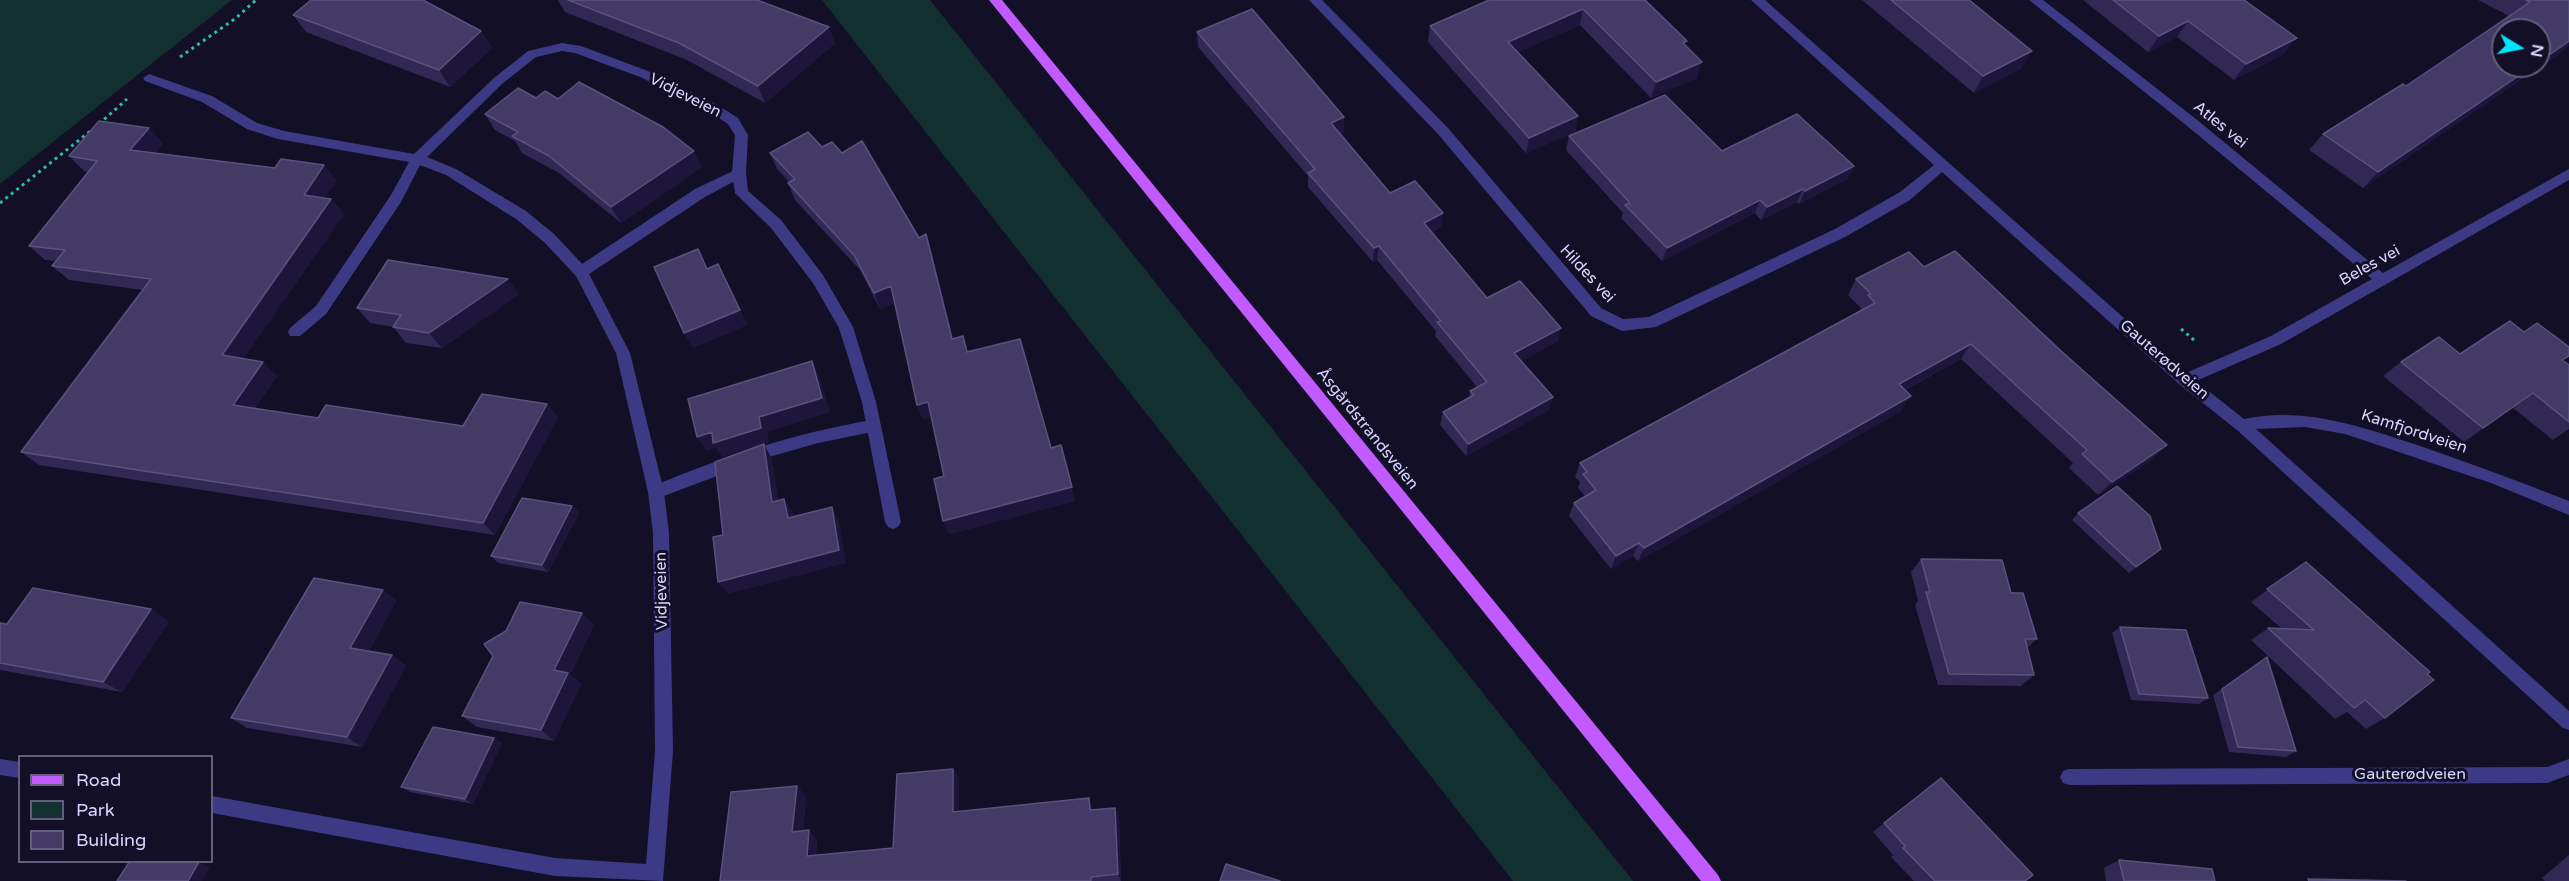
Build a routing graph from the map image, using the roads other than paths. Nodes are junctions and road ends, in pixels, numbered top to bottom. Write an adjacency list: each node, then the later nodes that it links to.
1 (995, 0): 26 (main road, Åsgårdstrandsveien)
2 (1315, 0): 7 (street, Hildes vei)
3 (1757, 0): 7 (street, Gauterødveien)
4 (2035, 0): 11 (street, Atles vei)
5 (149, 78): 6 (street, Vidjeveien)
6 (417, 159): 8 (street, Vidjeveien); 10 (street, Vidjeveien); 12 (street, Vidjeveien)
7 (1941, 166): 13 (street, Gauterødveien)
8 (739, 173): 10 (street); 14 (street, Vidjeveien)
9 (2569, 174): 11 (street, Beles vei)
10 (580, 272): 16 (street, Vidjeveien)
11 (2381, 279): 13 (street, Beles vei)
12 (295, 332)
13 (2184, 380): 15 (street, Gauterødveien)
14 (872, 426): 16 (street); 18 (street, Vidjeveien)
15 (2242, 426): 17 (street, Kamfjordveien); 19 (street, Gauterødveien)
16 (656, 492): 25 (street, Vidjeveien)
17 (2569, 508)
18 (893, 522)
19 (2569, 722)
20 (0, 766): 22 (street)
21 (2569, 767): 23 (street, Gauterødveien)
22 (18, 770)
23 (2069, 777)
24 (213, 805): 25 (street, Vidjeveien)
25 (655, 877)
26 (1712, 881)

